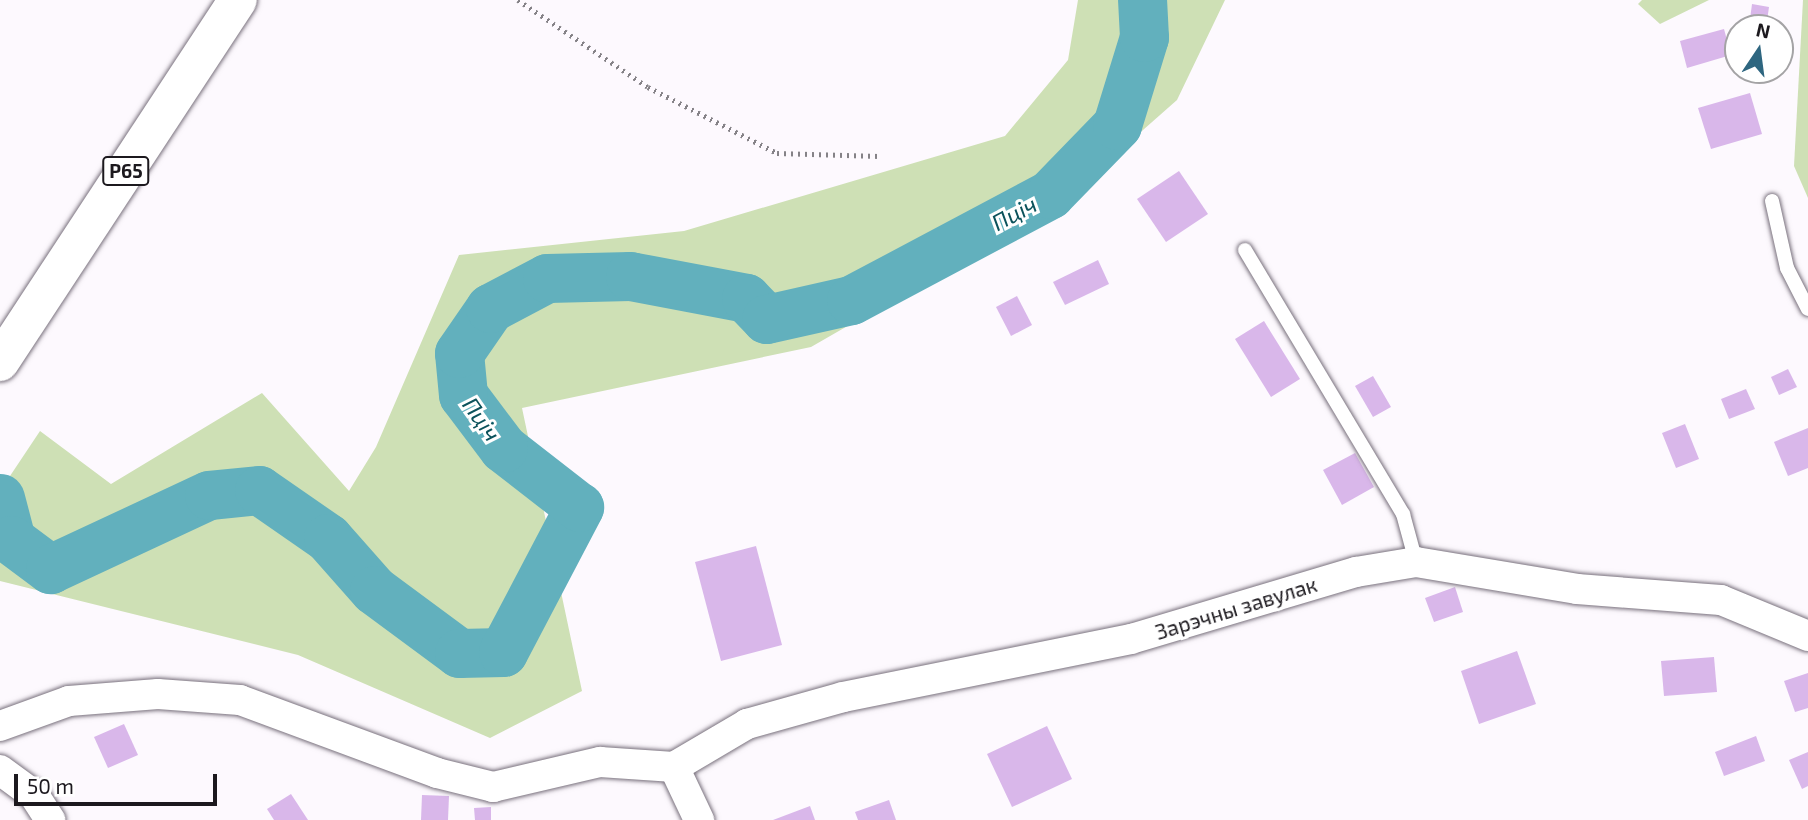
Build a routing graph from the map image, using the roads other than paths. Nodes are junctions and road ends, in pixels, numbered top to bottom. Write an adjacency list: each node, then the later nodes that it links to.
1 (238, 0): 5 (main road, Р65)
2 (1772, 201): 4 (lane)
3 (1245, 250): 6 (lane)
4 (1808, 309)
5 (6, 351)
6 (1416, 562): 7 (street, Зарэчны завулак); 9 (street, Зарэчны завулак)
7 (1808, 636)
8 (0, 726): 9 (street)
9 (674, 767): 12 (street)
10 (0, 771): 11 (street)
11 (50, 820)
12 (699, 820)

